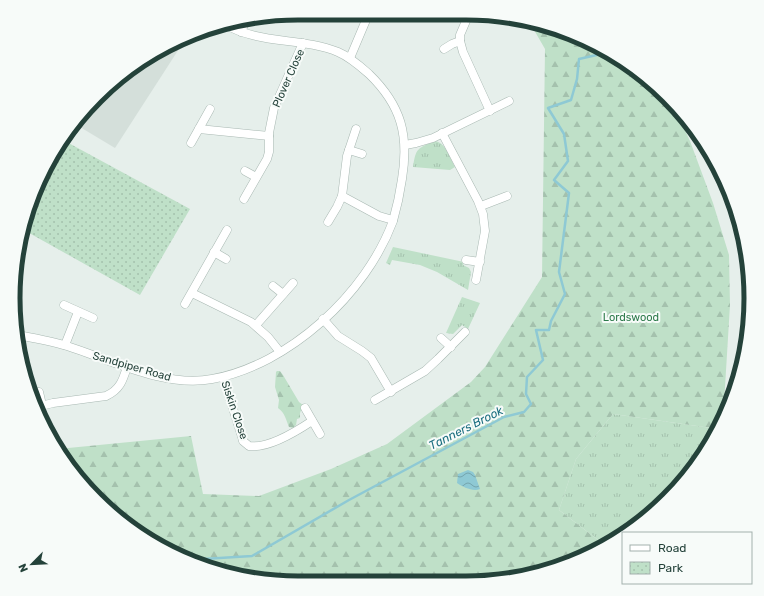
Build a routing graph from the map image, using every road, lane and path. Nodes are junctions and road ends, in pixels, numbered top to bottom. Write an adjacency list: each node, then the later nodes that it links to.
1 (366, 20): 9 (street)
2 (466, 20): 6 (street)
3 (244, 25): 5 (street)
4 (232, 28): 5 (street, Sandpiper Road)
5 (241, 32): 7 (street, Sandpiper Road)
6 (460, 41): 8 (street); 12 (street)
7 (303, 44): 9 (street, Sandpiper Road); 16 (street, Plover Close)
8 (444, 49)
9 (350, 58): 18 (street, Sandpiper Road)
10 (509, 101): 12 (street)
11 (210, 109): 13 (street)
12 (490, 111): 15 (street)
13 (199, 129): 16 (street); 17 (street)
14 (356, 129): 19 (street)
15 (442, 133): 18 (street); 26 (street)
16 (269, 136): 22 (street, Plover Close)
17 (191, 143)
18 (405, 145): 27 (street, Sandpiper Road)
19 (349, 150): 20 (street); 23 (street)
20 (362, 154)
21 (245, 171): 22 (street)
22 (256, 177): 25 (street, Plover Close)
23 (342, 196): 27 (street); 28 (street)
24 (507, 196): 26 (street)
25 (244, 199)
26 (481, 206): 33 (street)
27 (393, 220): 43 (street, Sandpiper Road)
28 (328, 222)
29 (227, 230): 30 (street)
30 (214, 252): 31 (street); 37 (street)
31 (226, 259)
32 (466, 260): 33 (street)
33 (480, 262): 34 (street)
34 (476, 280)
35 (293, 283): 38 (street)
36 (273, 286): 38 (street)
37 (192, 292): 39 (street); 44 (street)
38 (283, 294): 44 (street)
39 (185, 304)
40 (64, 305): 41 (street)
41 (78, 312): 42 (street); 48 (street)
42 (93, 318)
43 (323, 319): 50 (street, Sandpiper Road); 54 (street)
44 (256, 325): 50 (street)
45 (464, 332): 49 (street)
46 (22, 336): 48 (street, Sandpiper Road)
47 (441, 338): 49 (street)
48 (65, 345): 51 (street, Sandpiper Road)
49 (451, 347): 54 (street)
50 (280, 352): 52 (street, Sandpiper Road)
51 (127, 367): 52 (street, Sandpiper Road); 57 (street)
52 (223, 377): 59 (street, Siskin Close)
53 (40, 392): 56 (street)
54 (391, 392): 55 (street)
55 (375, 400)
56 (40, 401)
57 (42, 406)
58 (304, 408): 59 (street)
59 (312, 421): 60 (street)
60 (320, 434)

